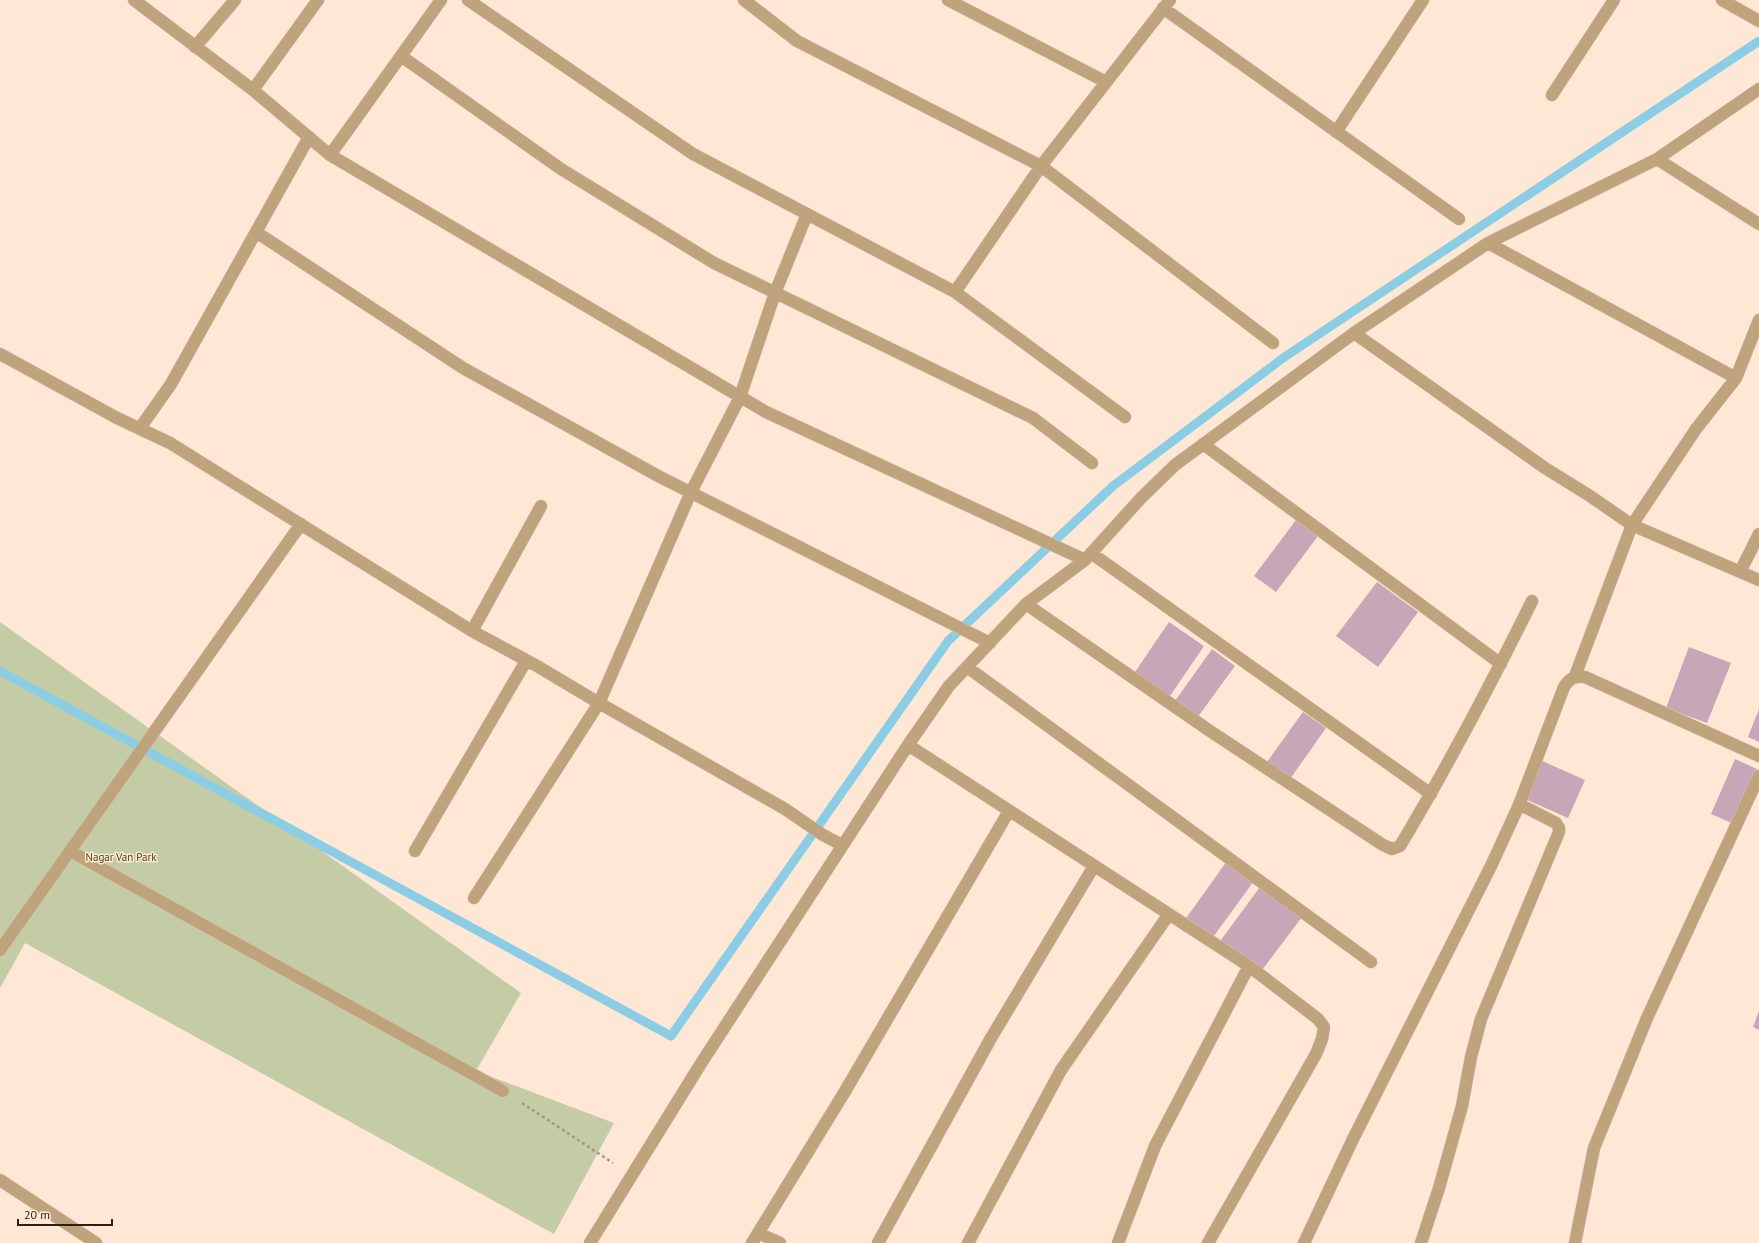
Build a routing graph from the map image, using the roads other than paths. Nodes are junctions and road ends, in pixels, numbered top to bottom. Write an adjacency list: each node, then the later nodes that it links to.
1 (134, 0): 13 (street)
2 (234, 0): 13 (street)
3 (318, 0): 16 (street)
4 (441, 0): 14 (street)
5 (468, 0): 24 (street)
6 (744, 0): 23 (street)
7 (948, 0): 15 (street)
8 (1423, 0): 19 (street)
9 (1614, 0): 18 (street)
10 (1722, 0): 12 (street)
11 (1166, 4): 15 (street); 19 (street)
12 (1759, 21)
13 (195, 47): 16 (street)
14 (401, 56): 21 (street); 30 (street)
15 (1106, 82): 23 (street)
16 (253, 90): 20 (street)
17 (1759, 90): 22 (street)
18 (1552, 95)
19 (1336, 132): 25 (street)
20 (309, 137): 21 (street); 27 (street)
21 (330, 155): 36 (street)
22 (1657, 159): 26 (street); 28 (street)
23 (1041, 166): 29 (street); 33 (street)
24 (808, 214): 29 (street); 30 (street)
25 (1459, 219)
26 (1759, 224)
27 (256, 232): 38 (street); 41 (street)
28 (1488, 243): 32 (street); 35 (street)
29 (955, 292): 37 (street)
30 (775, 293): 36 (street); 40 (street)
31 (1759, 320): 35 (street)
32 (1354, 333): 39 (street); 44 (street)
33 (1273, 343)
34 (0, 354): 38 (street)
35 (1736, 378): 44 (street)
36 (740, 397): 41 (street); 46 (street)
37 (1125, 417)
38 (140, 428): 43 (street)
39 (1203, 444): 46 (street); 54 (street)
40 (1092, 463)
41 (691, 492): 52 (street); 57 (street)
42 (541, 506): 51 (street)
43 (301, 524): 51 (street); 65 (street)
44 (1632, 525): 47 (street); 56 (street)
45 (1759, 534): 47 (street)
46 (1084, 557): 50 (street); 61 (street)
47 (1740, 572): 48 (street)
48 (1759, 580)
49 (1532, 601): 54 (street)
50 (1026, 604): 52 (street); 61 (street)
51 (472, 631): 53 (street)
52 (990, 643): 55 (street)
53 (526, 660): 57 (street); 66 (street)
54 (1501, 664): 61 (street)
55 (967, 667): 58 (street); 71 (street)
56 (1575, 676): 59 (street); 62 (street)
57 (599, 704): 64 (street); 68 (street)
58 (908, 745): 63 (street); 64 (street)
59 (1759, 756)
60 (1759, 776): 85 (street)
61 (1431, 794)
62 (1519, 804): 83 (street); 84 (street)
63 (1009, 811): 67 (street); 75 (street)
64 (842, 845): 77 (street)
65 (70, 851): 70 (street); 73 (street)
66 (415, 851)
67 (1094, 866): 69 (street); 79 (street)
68 (474, 898)
69 (1169, 914): 72 (street); 80 (street)
70 (0, 950)
71 (1371, 962)
72 (1249, 966): 81 (street); 82 (street)
73 (503, 1091)
74 (0, 1180): 76 (street)
75 (755, 1238): 78 (street)
76 (96, 1243)
77 (590, 1243)
78 (780, 1243)
79 (878, 1243)
80 (968, 1243)
81 (1118, 1243)
82 (1208, 1243)
83 (1304, 1243)
84 (1421, 1243)
85 (1575, 1243)

